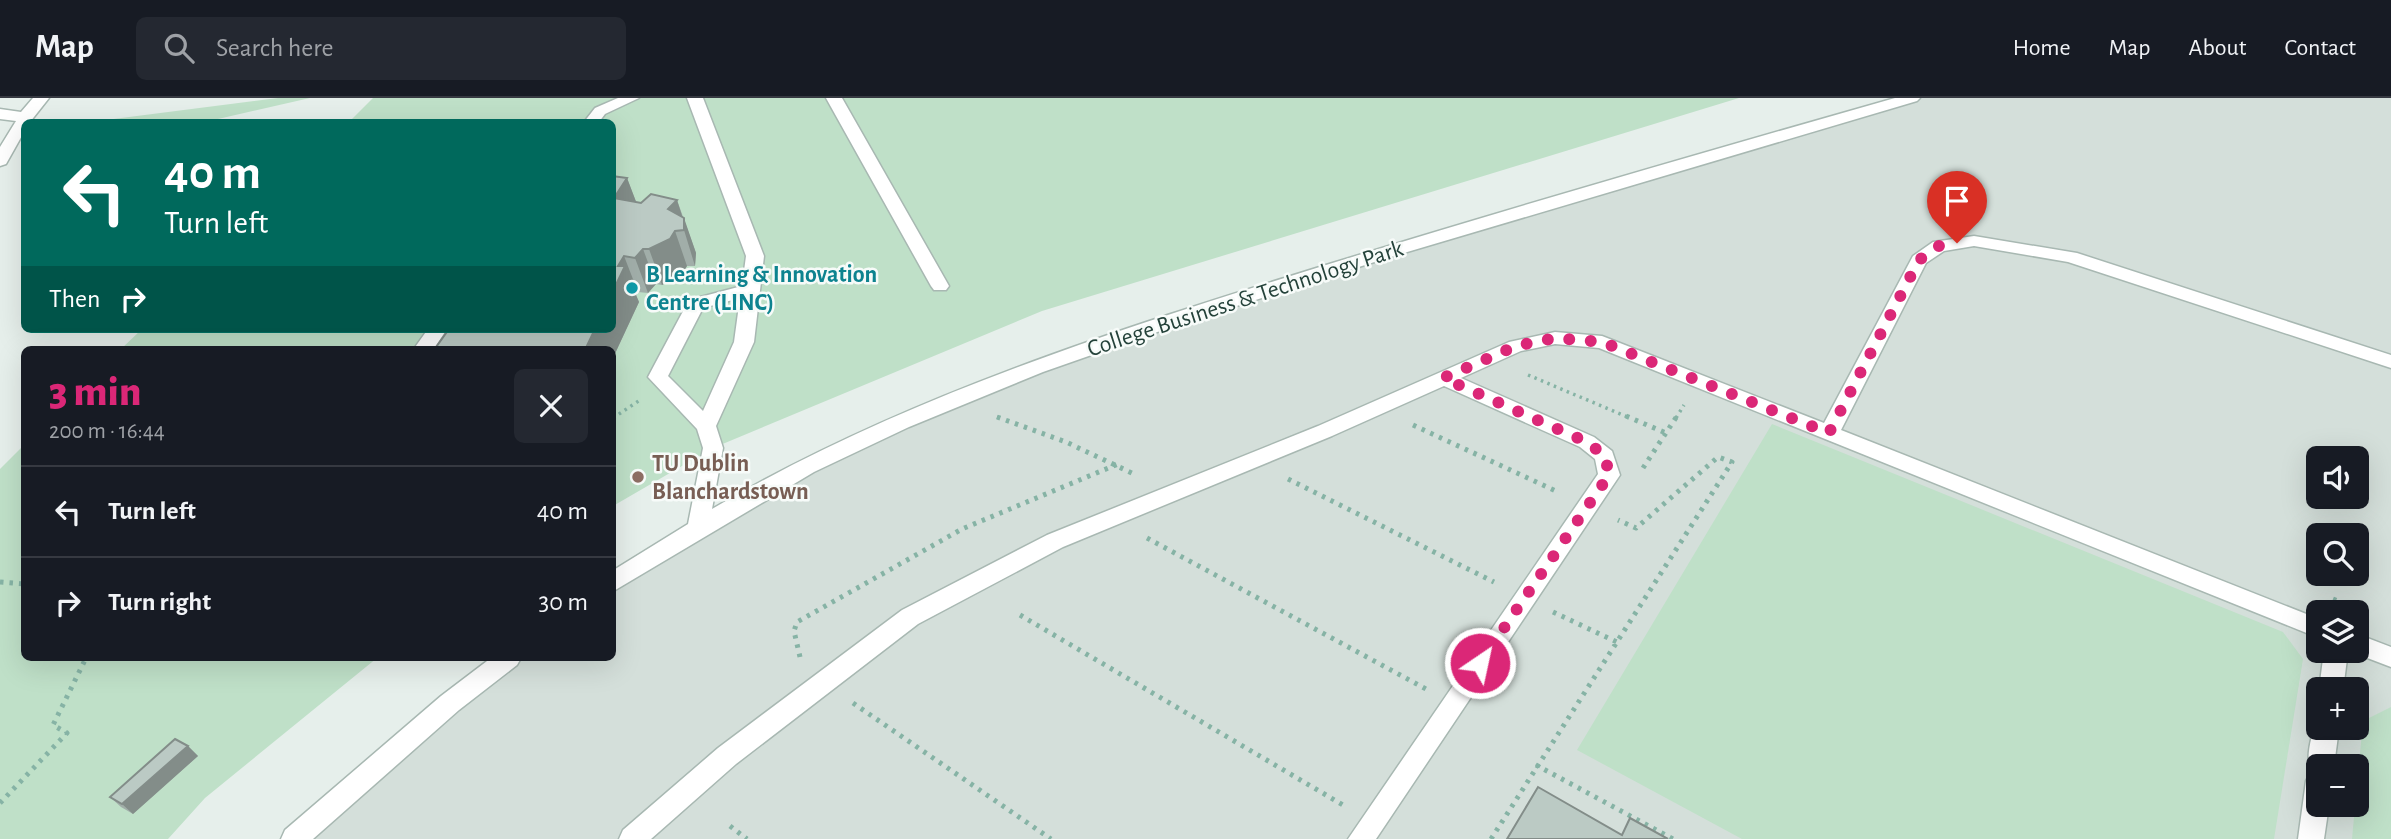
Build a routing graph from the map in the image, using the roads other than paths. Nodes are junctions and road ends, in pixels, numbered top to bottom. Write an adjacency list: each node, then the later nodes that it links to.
1 (41, 98): 7 (lane)
2 (631, 98): 8 (lane)
3 (695, 98): 12 (lane)
4 (834, 98): 11 (lane)
5 (1912, 98): 17 (lane, College Business & Technology Park)
6 (0, 114): 7 (lane)
7 (25, 117)
8 (594, 119)
9 (21, 124): 10 (lane)
10 (0, 161)
11 (940, 286)
12 (750, 290): 15 (lane); 15 (lane)
13 (2391, 362): 16 (lane)
14 (1443, 378): 16 (lane); 25 (lane); 26 (lane)
15 (706, 426): 17 (lane)
16 (1829, 433): 19 (lane)
17 (698, 527): 18 (lane, College Business & Technology Park)
18 (616, 580)
19 (2306, 624)
20 (2369, 649): 21 (lane)
21 (2391, 657)
22 (505, 661): 24 (lane)
23 (2314, 817): 27 (lane)
24 (294, 839)
25 (632, 839)
26 (1360, 839)
27 (2311, 839)

